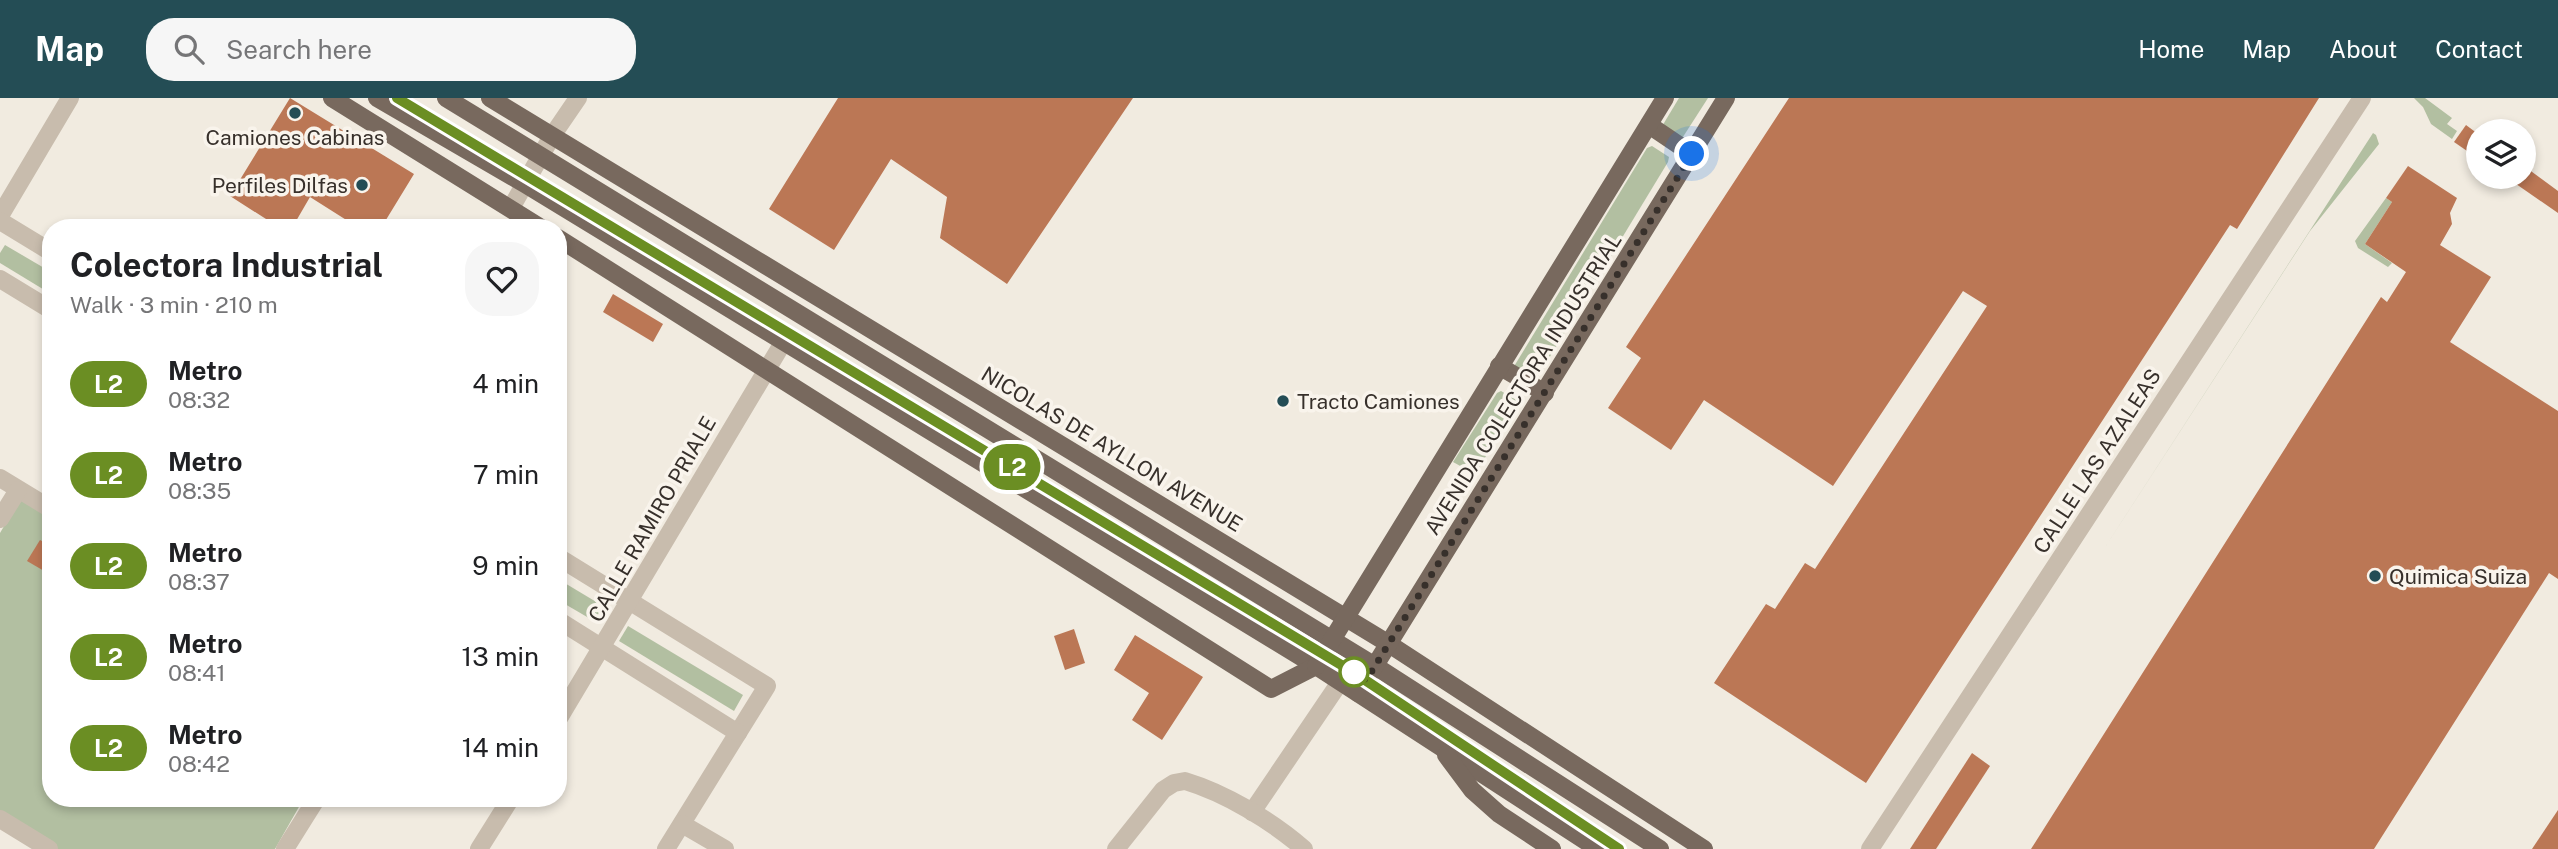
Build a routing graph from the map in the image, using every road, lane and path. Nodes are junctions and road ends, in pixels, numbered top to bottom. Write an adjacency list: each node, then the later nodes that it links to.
1 (70, 98): 18 (street)
2 (332, 98): 17 (main road)
3 (361, 98): 11 (main road)
4 (377, 98): 11 (main road)
5 (446, 98): 15 (main road)
6 (490, 98): 13 (main road, NICOLAS DE AYLLON AVENUE)
7 (578, 98): 13 (street)
8 (1665, 98): 12 (main road, AVENIDA COLECTORA INDUSTRIAL)
9 (1726, 98): 14 (main road, AVENIDA COLECTORA INDUSTRIAL)
10 (2362, 98): 64 (street, CALLE LAS AZALEAS)
11 (397, 111): 16 (main road)
12 (1649, 125): 14 (main road); 25 (main road, AVENIDA COLECTORA INDUSTRIAL)
13 (552, 136): 15 (street); 36 (main road, NICOLAS DE AYLLON AVENUE)
14 (1692, 154): 27 (main road, AVENIDA COLECTORA INDUSTRIAL)
15 (540, 157): 16 (street); 32 (main road)
16 (525, 184): 17 (street); 24 (main road)
17 (511, 208): 19 (main road)
18 (0, 219): 21 (street)
19 (528, 219)
20 (567, 244): 26 (main road)
21 (42, 245)
22 (0, 279): 23 (street)
23 (42, 305)
24 (784, 341): 26 (street, CALLE RAMIRO PRIALE); 33 (main road)
25 (1499, 366): 27 (main road); 36 (main road, AVENIDA COLECTORA INDUSTRIAL)
26 (765, 371): 35 (street, CALLE RAMIRO PRIALE); 41 (main road)
27 (1545, 393): 39 (main road, AVENIDA COLECTORA INDUSTRIAL)
28 (0, 478): 29 (street)
29 (18, 489): 30 (street); 31 (street)
30 (42, 504)
31 (0, 519)
32 (1138, 521): 33 (main road); 38 (main road)
33 (1118, 545): 41 (main road)
34 (567, 562): 35 (street)
35 (631, 601): 40 (street, CALLE RAMIRO PRIALE); 46 (street)
36 (1346, 618): 38 (main road, AVENIDA COLECTORA INDUSTRIAL); 39 (main road, NICOLAS DE AYLLON AVENUE)
37 (567, 626): 40 (street)
38 (1333, 640): 41 (main road, AVENIDA COLECTORA INDUSTRIAL); 42 (main road)
39 (1389, 644): 42 (main road, AVENIDA COLECTORA INDUSTRIAL); 63 (main road, NICOLAS DE AYLLON AVENUE)
40 (603, 648): 45 (street, CALLE RAMIRO PRIALE); 46 (street)
41 (1316, 666): 43 (main road)
42 (1375, 666): 44 (main road, AVENIDA COLECTORA INDUSTRIAL); 62 (main road)
43 (1340, 682): 44 (main road); 50 (street)
44 (1358, 693): 47 (main road)
45 (567, 706)
46 (738, 733): 52 (street)
47 (1440, 747): 60 (main road); 61 (main road)
48 (311, 807): 54 (street)
49 (505, 807): 55 (street)
50 (1252, 813): 58 (street); 59 (street)
51 (0, 819): 53 (street)
52 (682, 824): 56 (street); 57 (street)
53 (49, 849)
54 (285, 849)
55 (479, 849)
56 (666, 849)
57 (725, 849)
58 (1116, 849)
59 (1304, 849)
60 (1552, 849)
61 (1598, 849)
62 (1660, 849)
63 (1704, 849)
64 (1871, 849)

